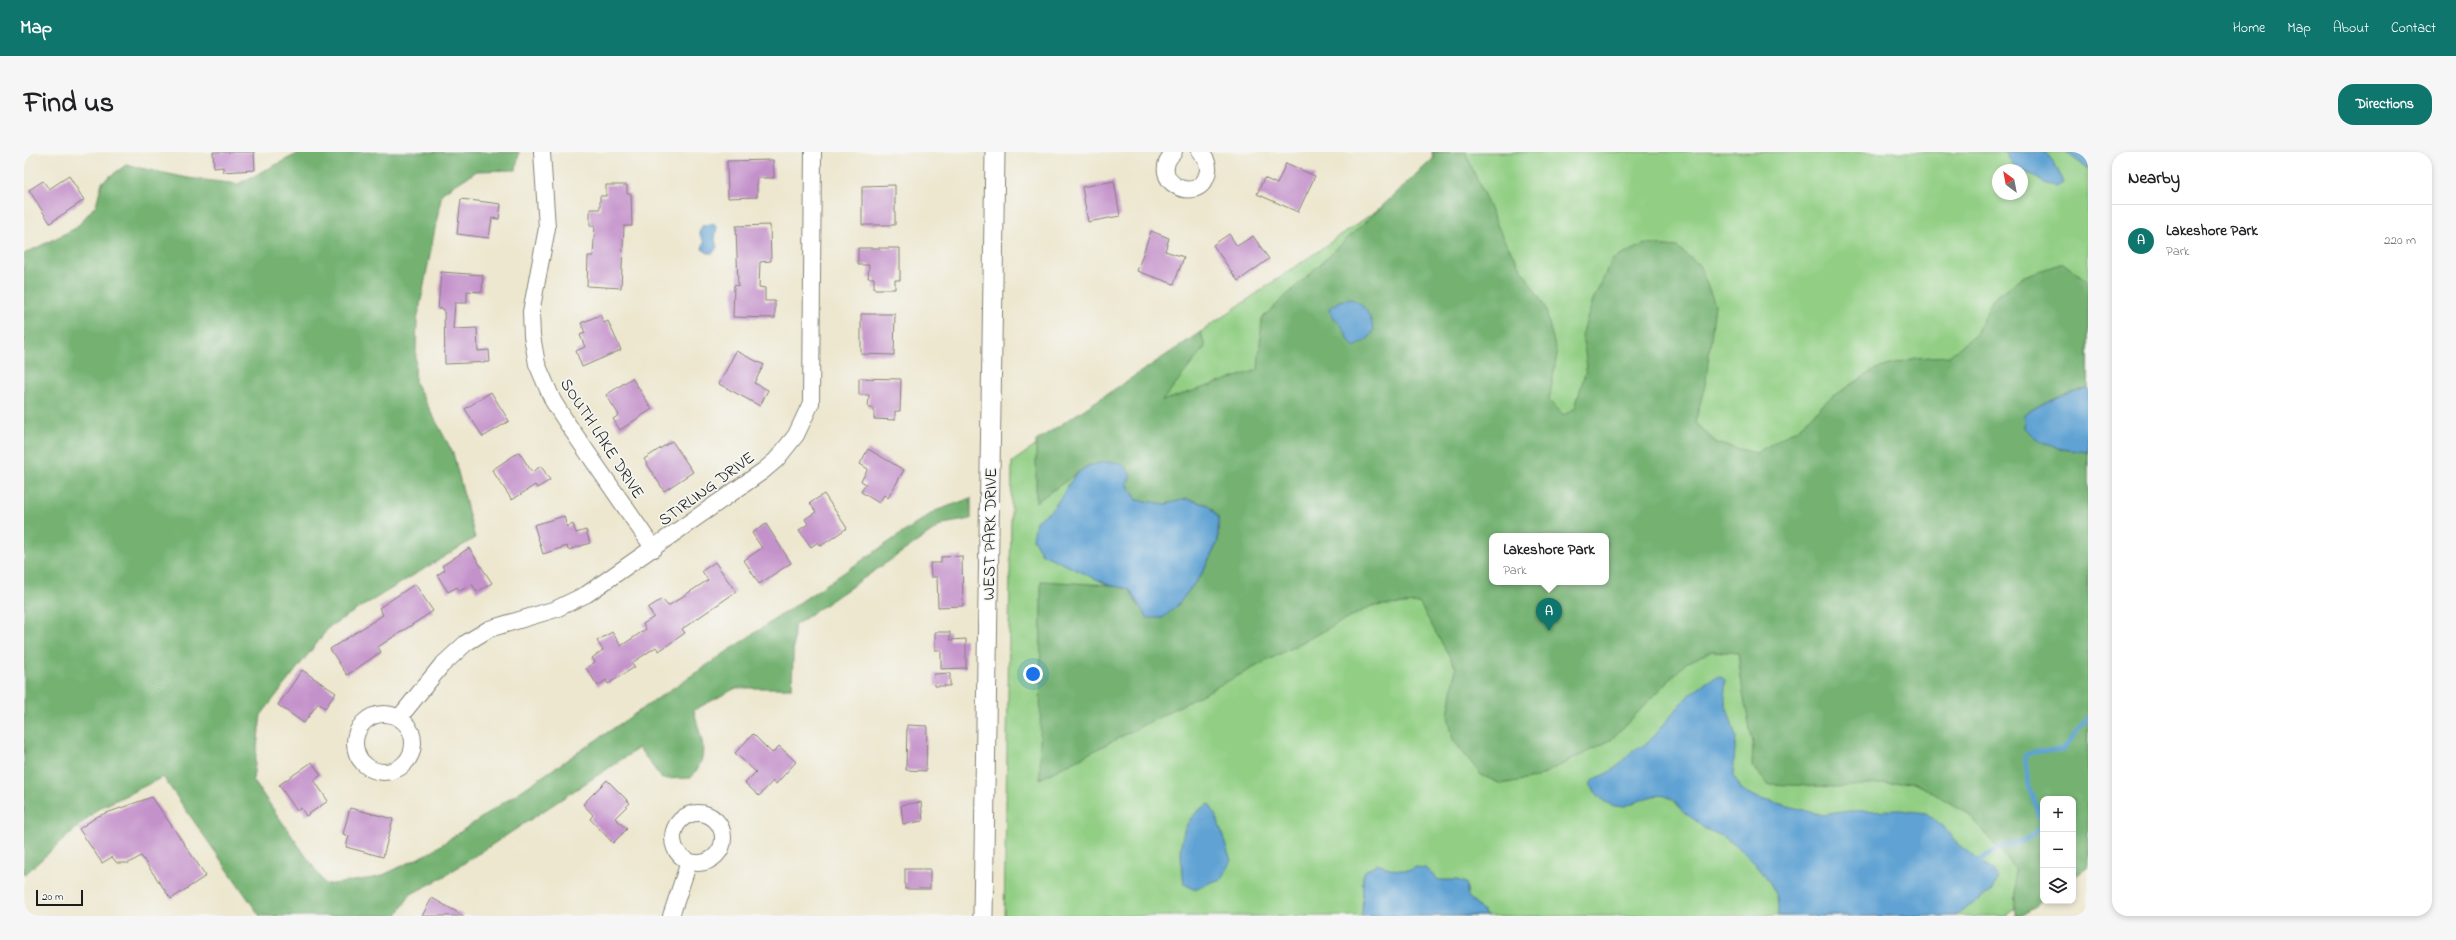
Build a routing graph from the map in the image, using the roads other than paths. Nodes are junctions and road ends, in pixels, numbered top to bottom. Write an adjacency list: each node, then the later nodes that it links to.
1 (542, 152): 6 (street, SOUTH LAKE DRIVE)
2 (813, 152): 6 (street, STIRLING DRIVE)
3 (995, 152): 10 (street, WEST PARK DRIVE)
4 (1174, 152): 5 (street)
5 (1200, 152)
6 (654, 549): 7 (street, STIRLING DRIVE)
7 (399, 718)
8 (689, 862): 9 (street)
9 (671, 916)
10 (983, 916)

